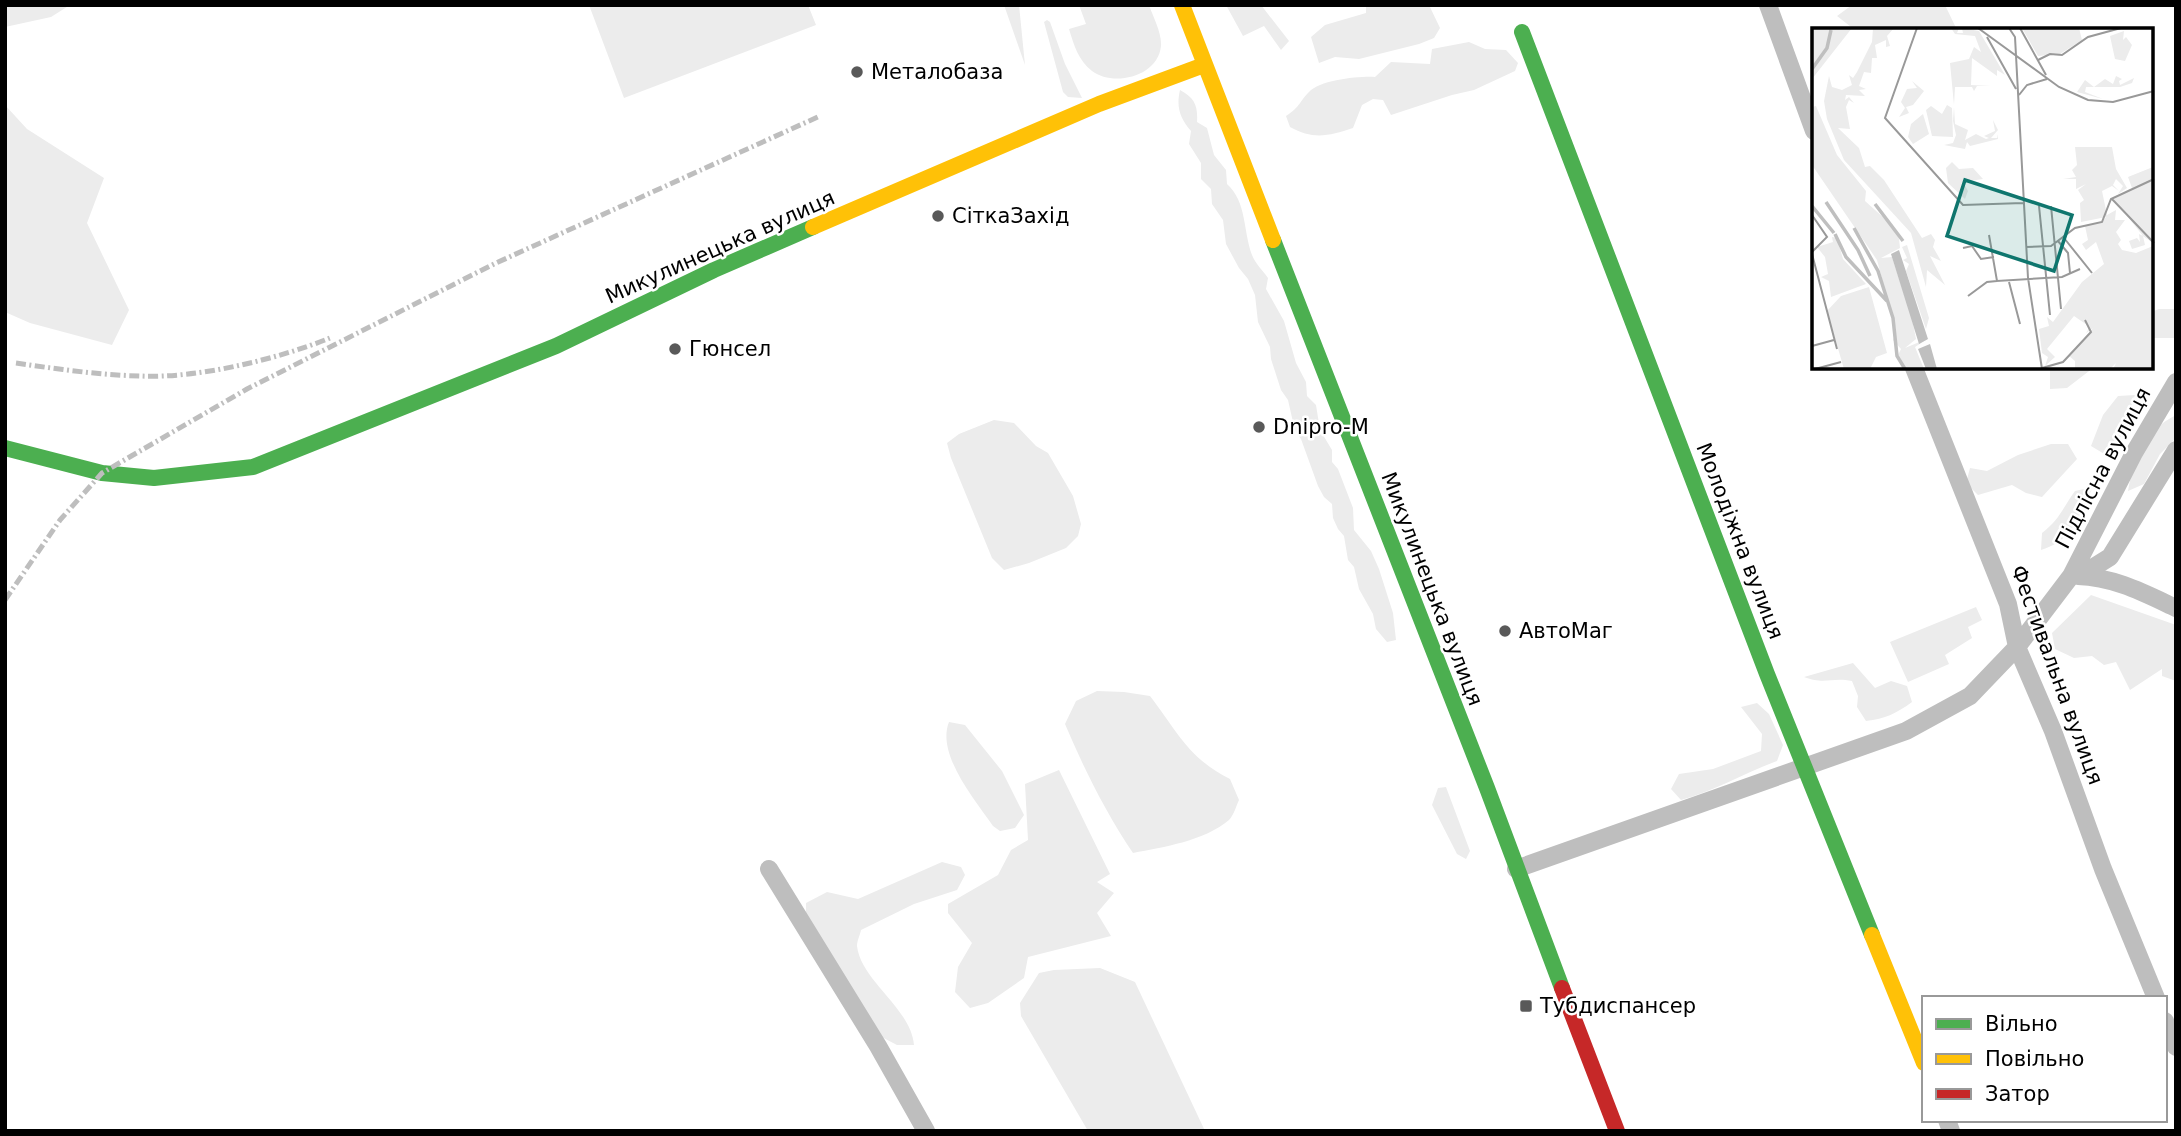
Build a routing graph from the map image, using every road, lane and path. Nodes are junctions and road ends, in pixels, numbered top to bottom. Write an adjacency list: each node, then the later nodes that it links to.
1 (1182, 5): 4 (main road, Микулинецька вулиця)
2 (1768, 5): 5 (street)
3 (1522, 32): 13 (main road, Молодіжна вулиця)
4 (1204, 65): 8 (main road, Микулинецька вулиця); 15 (main road, Микулинецька вулиця)
5 (1812, 126)
6 (1914, 369): 12 (street, Фестивальна вулиця)
7 (2176, 382): 10 (street, Підлісна вулиця)
8 (5, 448)
9 (2176, 450): 10 (street)
10 (2071, 576): 11 (street, Підлісна вулиця); 12 (street, Підлісна вулиця)
11 (2176, 608)
12 (2017, 648): 13 (street, Підлісна вулиця); 16 (street, Фестивальна вулиця)
13 (1805, 766): 15 (street, Підлісна вулиця); 19 (main road, Молодіжна вулиця)
14 (769, 869): 20 (street)
15 (1516, 869): 21 (main road, Микулинецька вулиця)
16 (2155, 996)
17 (2167, 1026): 18 (street)
18 (2176, 1047)
19 (1922, 1058)
20 (926, 1131)
21 (1617, 1131)

